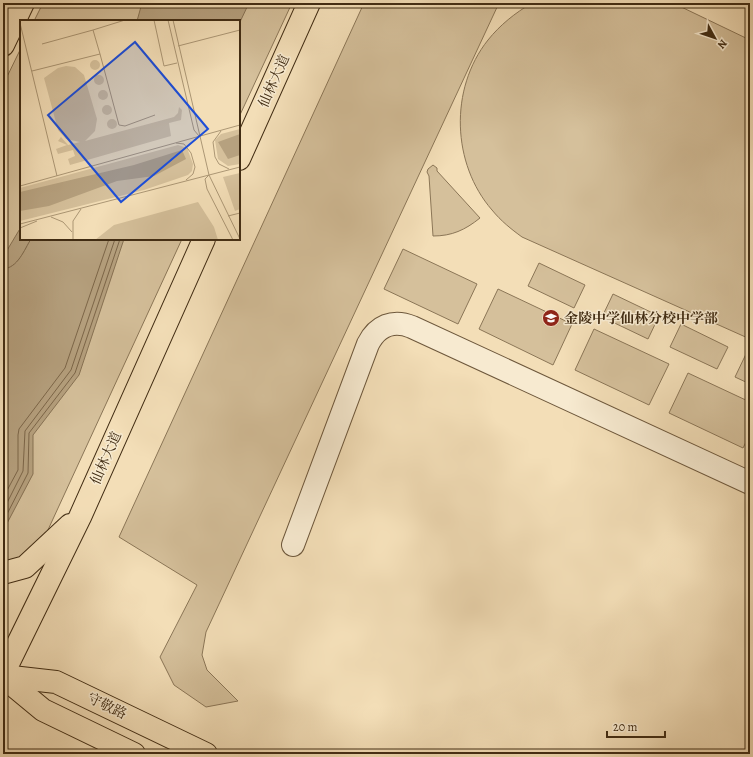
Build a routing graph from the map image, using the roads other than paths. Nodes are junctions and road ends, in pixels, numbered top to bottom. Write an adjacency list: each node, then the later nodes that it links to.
1 (23, 3): 3 (main road)
2 (309, 3): 4 (main road, 仙林大道)
3 (3, 45)
4 (240, 158)
5 (204, 240): 7 (main road, 仙林大道)
6 (750, 483): 8 (lane)
7 (80, 517): 9 (main road); 10 (main road, 仙林大道)
8 (293, 545)
9 (3, 573)
10 (3, 676): 11 (main road); 12 (main road, 守敬路)
11 (134, 754)
12 (206, 754)

